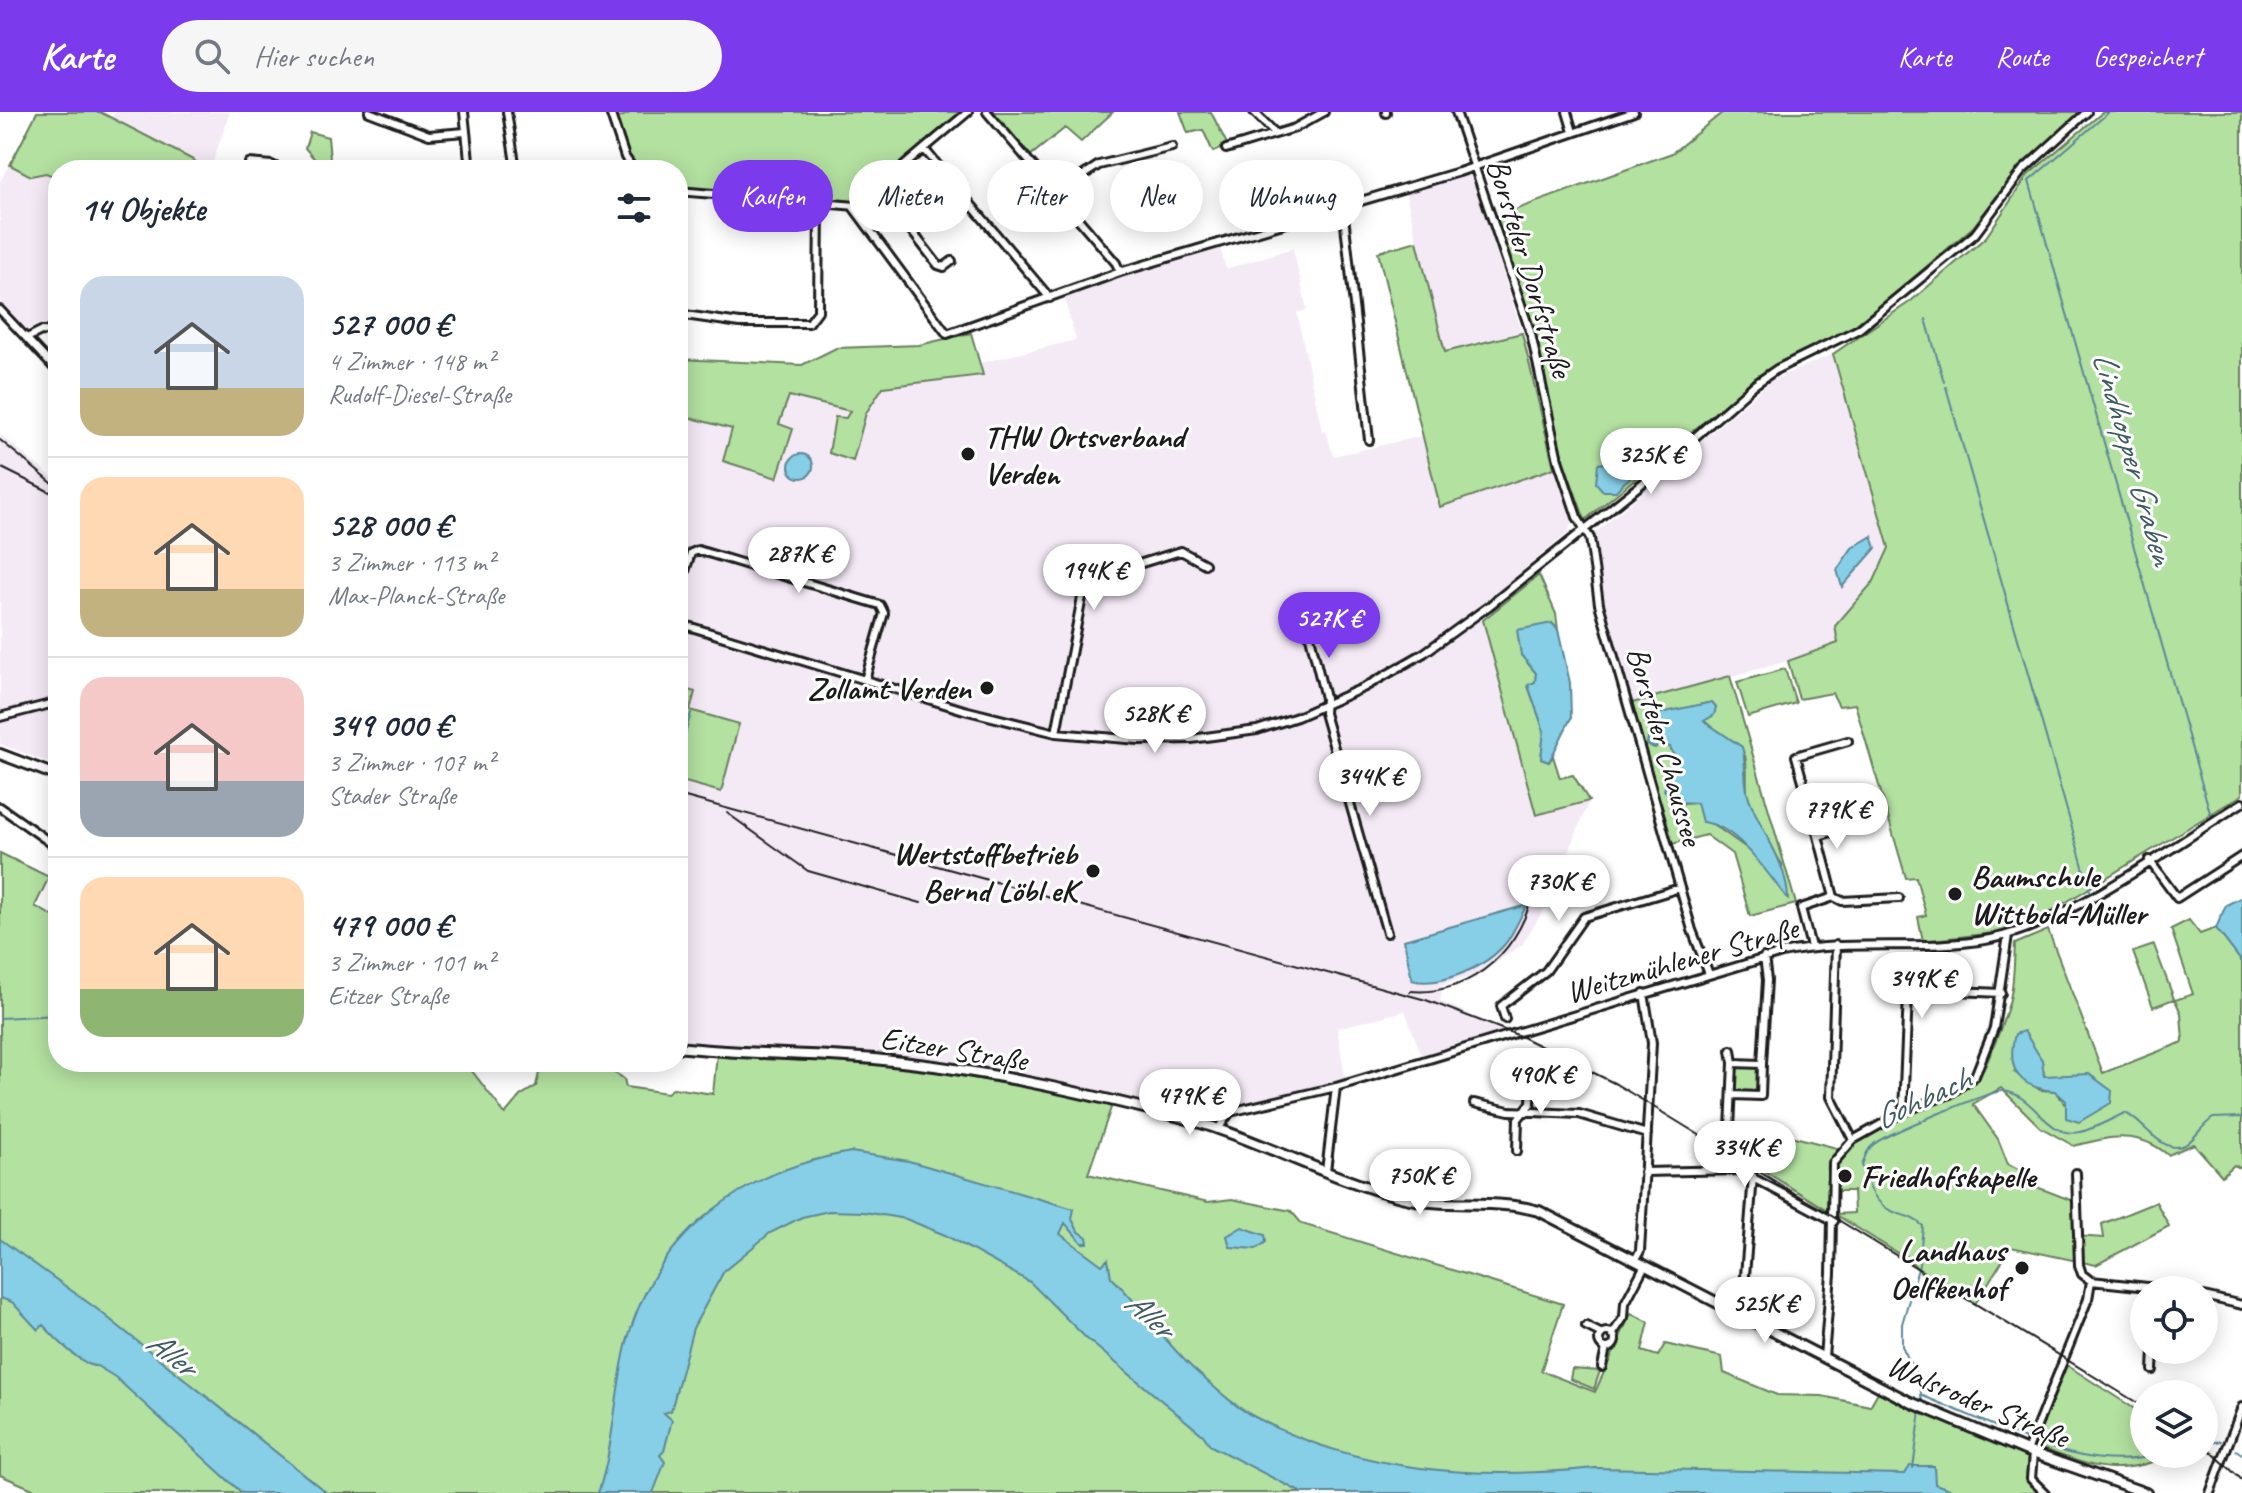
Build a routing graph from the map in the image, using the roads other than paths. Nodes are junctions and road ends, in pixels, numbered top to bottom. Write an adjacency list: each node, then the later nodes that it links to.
1 (369, 112): 13 (street)
2 (464, 112): 13 (street)
3 (507, 112): 20 (street)
4 (610, 112): 21 (street)
5 (968, 112): 18 (street)
6 (987, 112): 23 (street)
7 (1254, 112): 15 (street)
8 (1324, 112): 15 (street)
9 (1456, 112): 24 (street, Borsteler Dorfstraße)
10 (1567, 112): 14 (street)
11 (1634, 112): 14 (street)
12 (2087, 112): 44 (street)
13 (465, 132): 19 (street)
14 (1573, 132): 24 (street)
15 (1275, 133): 17 (street)
16 (1172, 147): 25 (street)
17 (1226, 149)
18 (925, 150): 22 (street); 37 (street)
19 (469, 160)
20 (514, 160)
21 (627, 160)
22 (913, 160)
23 (1028, 160)
24 (1473, 167): 28 (street); 44 (street, Borsteler Dorfstraße)
25 (1094, 168)
26 (688, 192): 27 (street)
27 (712, 194)
28 (1364, 201)
29 (819, 232): 39 (street)
30 (872, 232): 37 (street)
31 (912, 232): 35 (street)
32 (1089, 232): 36 (street)
33 (1257, 232): 36 (street)
34 (1346, 232): 43 (street)
35 (952, 261)
36 (1120, 272): 37 (street)
37 (1050, 298)
38 (0, 310): 41 (street)
39 (688, 315)
40 (48, 331): 41 (street)
41 (27, 338): 42 (street)
42 (48, 361)
43 (1369, 440)
44 (1583, 530): 51 (street); 64 (street, Borsteler Chaussee)
45 (688, 562): 49 (street)
46 (1205, 564): 53 (street)
47 (1305, 616): 51 (street)
48 (688, 626): 49 (street)
49 (865, 680): 53 (street)
50 (48, 705): 52 (street)
51 (1325, 705): 53 (street); 67 (street)
52 (0, 717)
53 (1056, 733)
54 (1848, 741): 60 (street)
55 (0, 754): 56 (main road)
56 (48, 772)
57 (2242, 803): 63 (street, Weitzmühlener Straße)
58 (0, 807): 61 (street)
59 (1869, 821): 60 (street)
60 (1818, 836): 65 (street)
61 (48, 841)
62 (2242, 856): 63 (street)
63 (2149, 860): 68 (street, Weitzmühlener Straße)
64 (1680, 888): 72 (street, Borsteler Chaussee); 75 (street)
65 (1834, 897): 66 (street); 70 (street)
66 (1899, 898)
67 (1387, 933)
68 (2008, 935): 69 (street, Weitzmühlener Straße); 74 (street)
69 (1836, 945): 70 (street, Weitzmühlener Straße); 89 (street)
70 (1811, 947): 71 (street, Weitzmühlener Straße)
71 (1764, 957): 72 (street, Weitzmühlener Straße); 79 (street)
72 (1709, 974): 73 (street, Weitzmühlener Straße)
73 (1644, 993): 81 (street, Weitzmühlener Straße); 88 (street)
74 (2001, 993): 84 (street); 84 (street)
75 (1505, 1019)
76 (688, 1048): 86 (main road, Eitzer Straße)
77 (1731, 1050): 78 (street)
78 (1733, 1063): 79 (street); 82 (street)
79 (1762, 1064): 82 (street)
80 (1532, 1078): 85 (street)
81 (1336, 1087): 86 (street, Weitzmühlener Straße); 91 (street)
82 (1732, 1095): 87 (street)
83 (1474, 1103): 85 (street)
84 (1903, 1112): 89 (street)
85 (1527, 1113): 88 (street); 90 (street)
86 (1218, 1129): 91 (main road, Walsroder Straße)
87 (1730, 1129)
88 (1647, 1134): 92 (street)
89 (1853, 1140): 95 (street)
90 (1517, 1151)
91 (1326, 1171): 96 (main road, Walsroder Straße)
92 (1644, 1172): 94 (street); 96 (street)
93 (2076, 1173): 98 (street)
94 (1753, 1176): 95 (street); 102 (street)
95 (1834, 1221): 107 (street)
96 (1635, 1260): 97 (main road, Walsroder Straße)
97 (1645, 1265): 102 (main road, Walsroder Straße); 105 (street)
98 (2091, 1281): 99 (street); 112 (street)
99 (2130, 1286)
100 (2218, 1299): 101 (street)
101 (2242, 1305)
102 (1734, 1311): 107 (main road, Walsroder Straße)
103 (1586, 1326): 104 (street)
104 (1602, 1334): 105 (street); 106 (street)
105 (1612, 1335): 106 (street)
106 (1606, 1348): 109 (street)
107 (1824, 1357): 112 (main road, Walsroder Straße)
108 (2153, 1364): 110 (street)
109 (1602, 1367)
110 (2153, 1370)
111 (2242, 1408): 115 (street)
112 (2030, 1450): 113 (street); 114 (main road, Walsroder Straße)
113 (2045, 1493)
114 (2146, 1493)
115 (2210, 1493)

